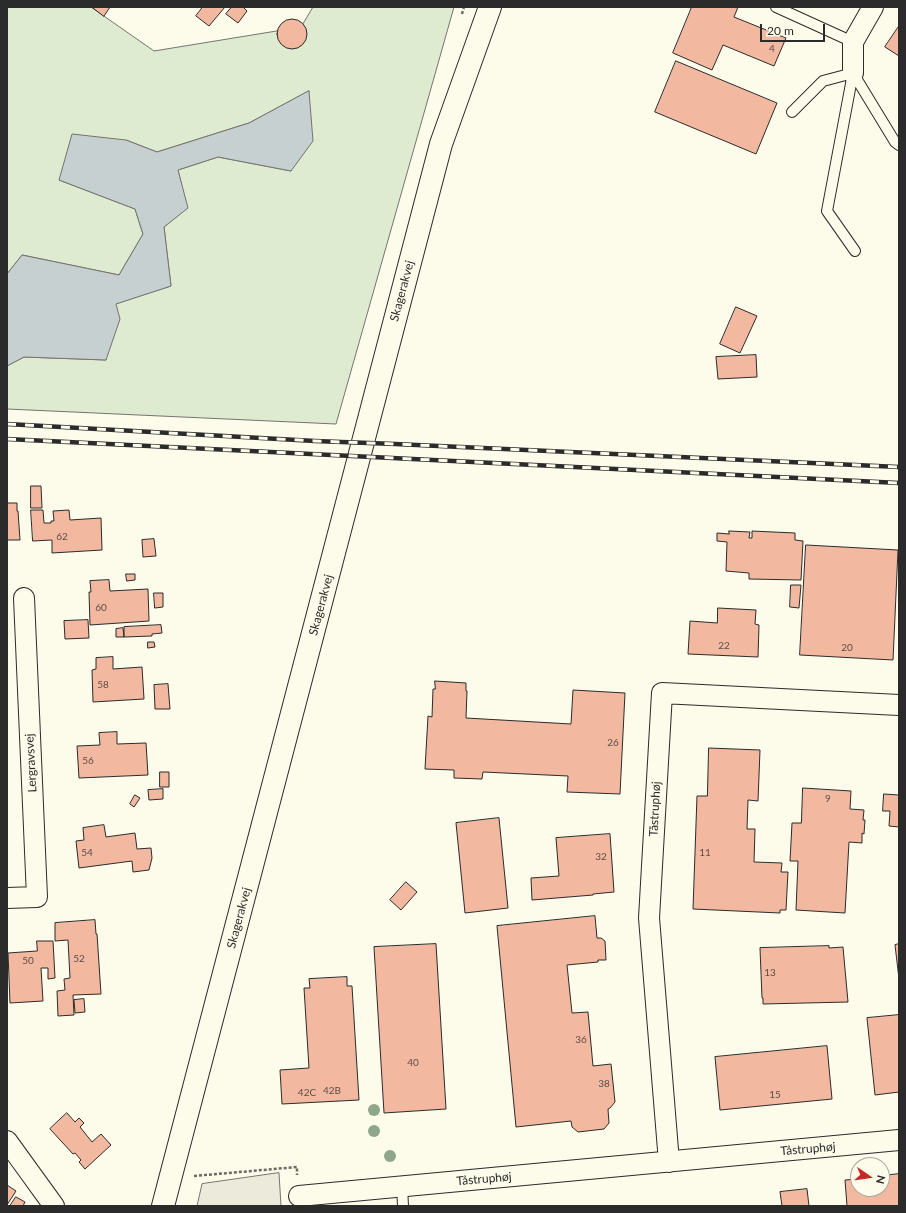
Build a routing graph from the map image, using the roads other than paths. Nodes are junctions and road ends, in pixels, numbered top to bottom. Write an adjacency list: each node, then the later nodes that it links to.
1 (490, 7): 18 (street, Skagerakvej)
2 (776, 7): 4 (lane)
3 (873, 7): 4 (street)
4 (853, 42): 5 (street)
5 (853, 73): 6 (lane); 7 (lane); 8 (lane)
6 (792, 112)
7 (899, 145)
8 (855, 251)
9 (24, 598): 11 (street, Lergravsvej)
10 (899, 705): 14 (street, Tåstruphøj)
11 (7, 898)
12 (899, 1140): 14 (street, Tåstruphøj)
13 (7, 1141): 17 (street)
14 (669, 1162): 15 (street, Tåstruphøj)
15 (402, 1186): 16 (street, Tåstruphøj); 19 (lane)
16 (299, 1196)
17 (54, 1206)
18 (163, 1206)
19 (403, 1206)

